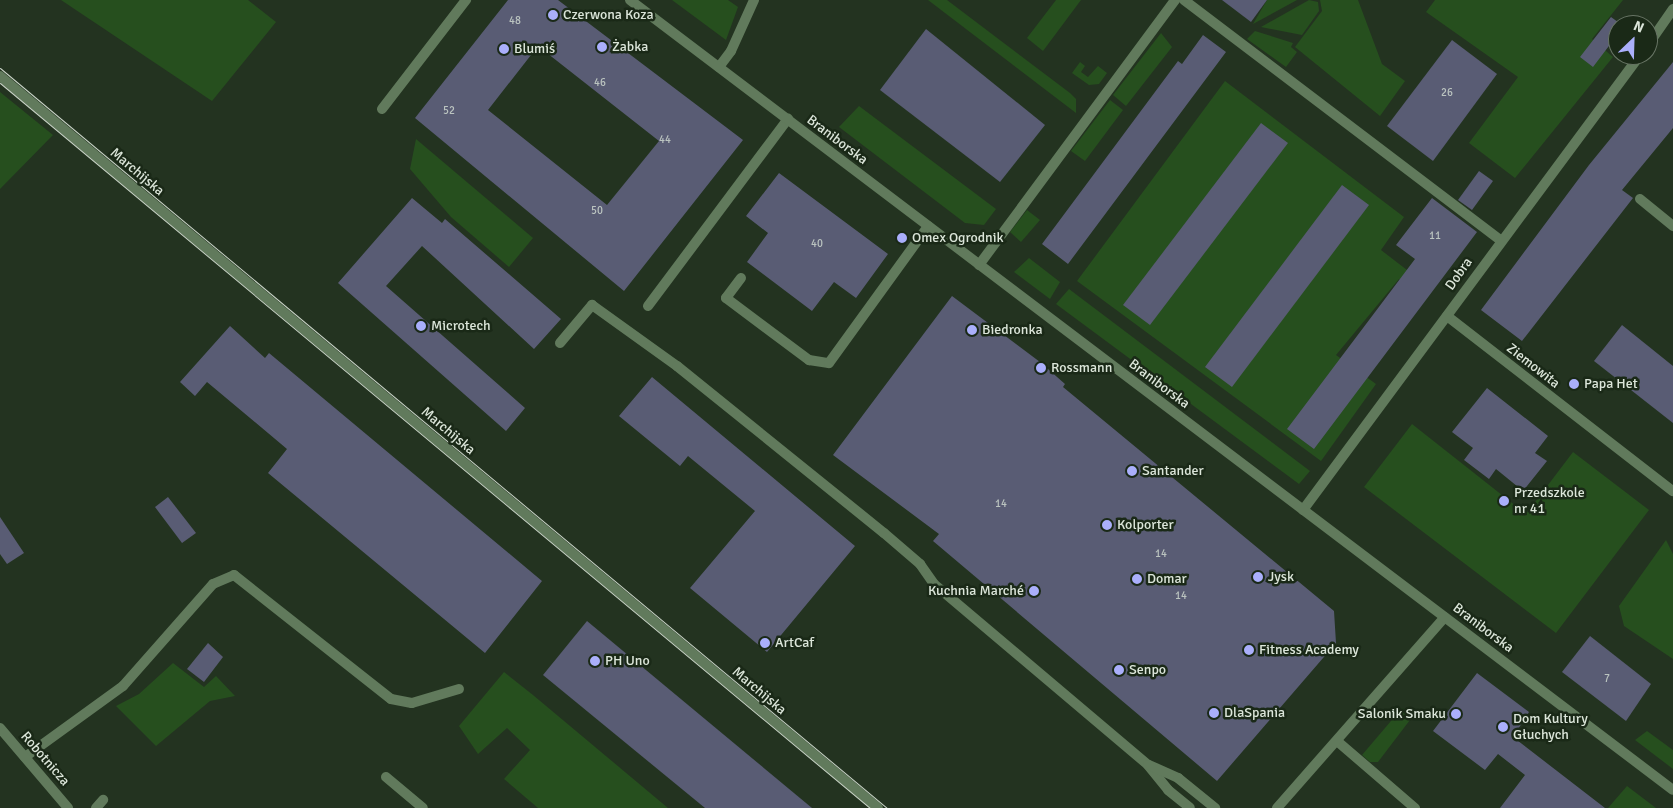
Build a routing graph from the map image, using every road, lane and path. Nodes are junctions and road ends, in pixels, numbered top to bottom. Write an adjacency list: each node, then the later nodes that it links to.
1 (466, 0): 11 (street)
2 (630, 0): 9 (street, Braniborska)
3 (754, 0): 9 (street)
4 (1175, 0): 17 (street)
5 (1184, 0): 16 (street)
6 (1673, 8): 7 (street)
7 (1658, 30)
8 (1632, 65): 16 (street, Dobra)
9 (719, 67): 12 (street, Braniborska)
10 (0, 76): 36 (street, Marchijska)
11 (382, 109)
12 (788, 119): 14 (street, Braniborska); 19 (street)
13 (1640, 199): 15 (street)
14 (928, 226): 17 (street, Braniborska); 18 (street)
15 (1673, 226)
16 (1500, 240): 20 (street, Dobra)
17 (979, 264): 23 (street, Braniborska)
18 (741, 278)
19 (648, 306)
20 (1447, 316): 22 (street, Ziemowita); 23 (street, Dobra)
21 (560, 343): 29 (street)
22 (1673, 491)
23 (1303, 510): 24 (street, Braniborska)
24 (1445, 617): 27 (street); 31 (street, Braniborska)
25 (459, 689): 28 (street)
26 (0, 728): 28 (street, Robotnicza)
27 (1337, 741): 39 (street); 40 (street)
28 (25, 757): 33 (street, Robotnicza)
29 (1148, 765): 37 (street); 38 (street)
30 (386, 777): 35 (street)
31 (1673, 790)
32 (103, 800): 34 (street)
33 (68, 808)
34 (96, 808)
35 (423, 808)
36 (878, 808)
37 (1190, 808)
38 (1215, 808)
39 (1277, 808)
40 (1415, 808)

